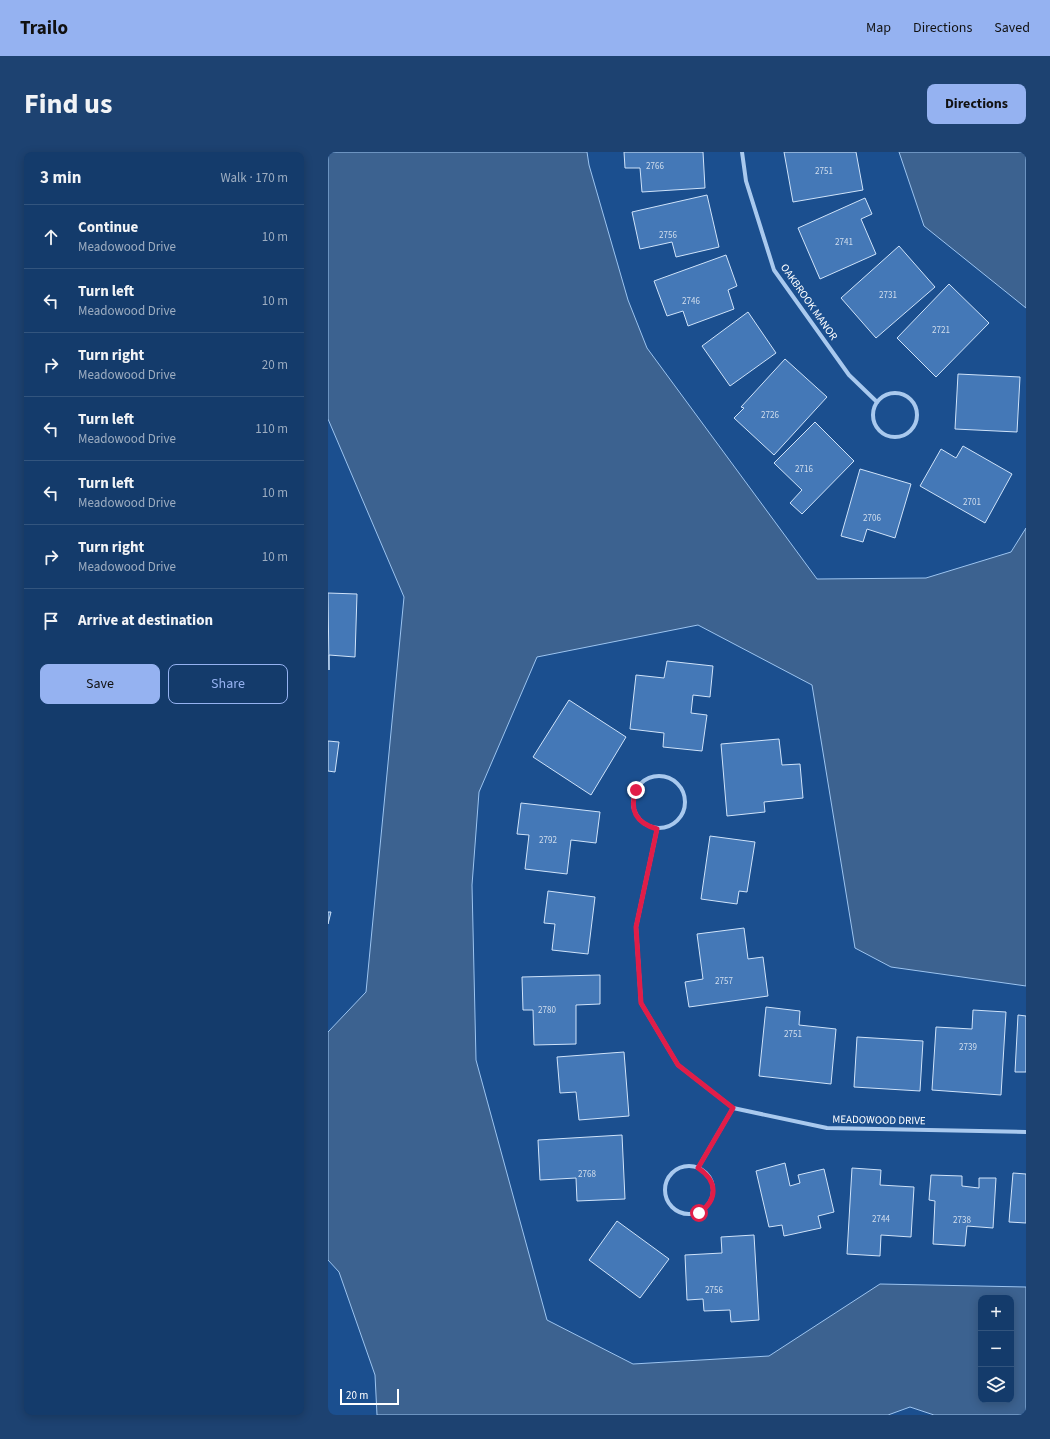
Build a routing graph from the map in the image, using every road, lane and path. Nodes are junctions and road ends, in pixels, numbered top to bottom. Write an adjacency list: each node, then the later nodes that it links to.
1 (742, 152): 2 (street, OAKBROOK MANOR)
2 (877, 402): 2 (street)
3 (657, 829): 3 (street); 4 (street, MEADOWOOD DRIVE)
4 (733, 1108): 5 (street, MEADOWOOD DRIVE); 6 (street)
5 (1026, 1132)
6 (698, 1168): 6 (street)

